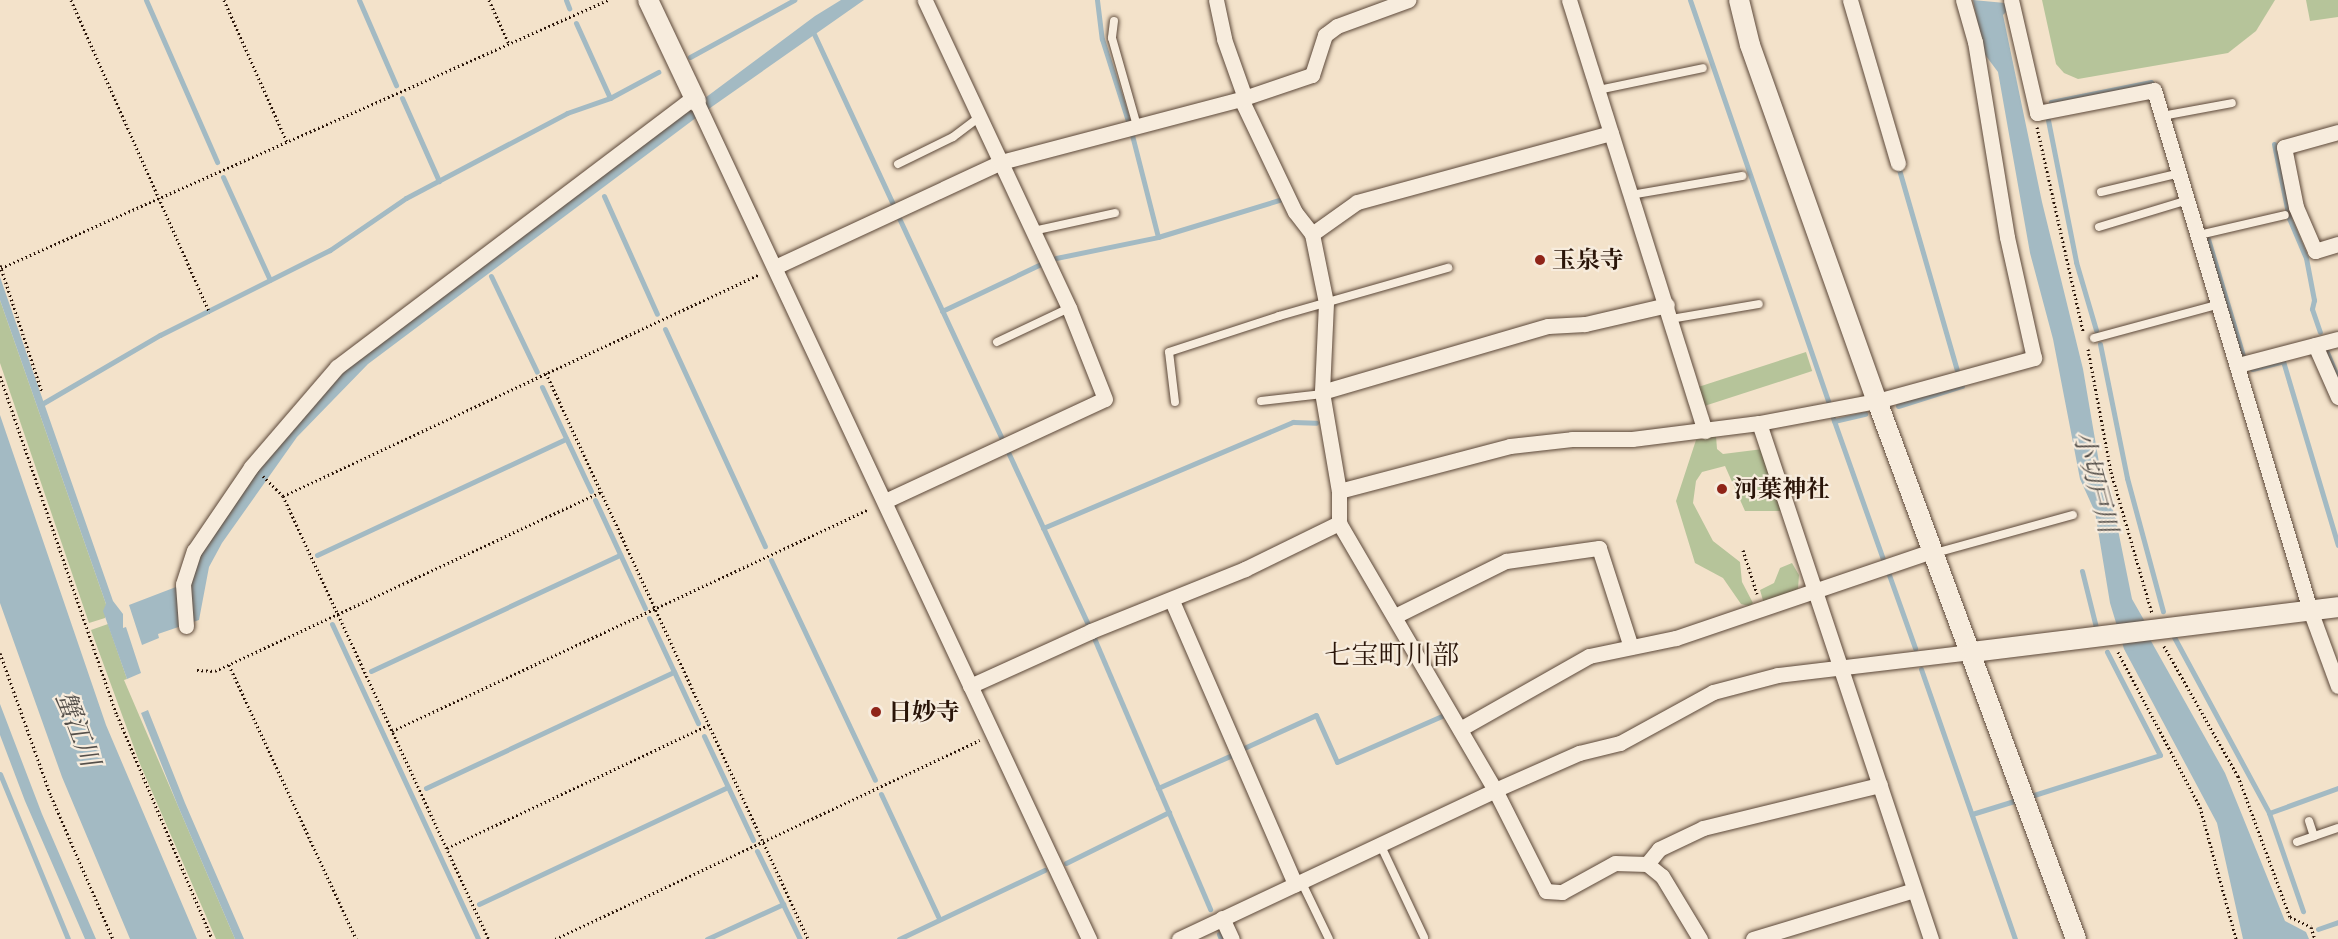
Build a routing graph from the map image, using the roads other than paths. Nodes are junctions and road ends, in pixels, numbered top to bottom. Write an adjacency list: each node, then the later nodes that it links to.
1 (648, 0): 15 (street)
2 (925, 0): 17 (street)
3 (1216, 0): 13 (street)
4 (1408, 0): 13 (street)
5 (1569, 0): 12 (street)
6 (1738, 0): 51 (street)
7 (1850, 0): 22 (street)
8 (1963, 0): 51 (street)
9 (2011, 0): 16 (street)
10 (1114, 21): 18 (lane)
11 (1703, 68): 12 (lane)
12 (1598, 90): 20 (street)
13 (1243, 99): 18 (street); 33 (street)
14 (2232, 103): 16 (lane)
15 (698, 105): 36 (street); 65 (street)
16 (2162, 116): 24 (street)
17 (980, 117): 21 (street); 23 (lane)
18 (1137, 126): 21 (street)
19 (2338, 132): 35 (street)
20 (1611, 133): 27 (street); 33 (street)
21 (1001, 162): 32 (street); 36 (street)
22 (1898, 163)
23 (898, 164)
24 (2180, 173): 26 (lane); 28 (street)
25 (1742, 176): 27 (lane)
26 (2101, 192)
27 (1631, 195): 42 (street)
28 (2188, 200): 31 (lane); 34 (street)
29 (1115, 213): 32 (lane)
30 (2285, 215): 34 (lane)
31 (2099, 227)
32 (1033, 231): 41 (street)
33 (1312, 234): 38 (street)
34 (2199, 235): 40 (street)
35 (2338, 244)
36 (775, 267): 56 (street)
37 (1448, 268): 38 (lane)
38 (1326, 303): 48 (street); 52 (lane)
39 (1759, 304): 42 (lane)
40 (2220, 304): 43 (lane); 47 (street)
41 (1069, 308): 45 (lane); 56 (street)
42 (1669, 312): 48 (street); 54 (street)
43 (2094, 338)
44 (2338, 339): 46 (street)
45 (997, 342)
46 (2315, 345): 47 (street); 49 (street)
47 (2238, 365): 63 (street)
48 (1323, 393): 50 (lane); 55 (street)
49 (2337, 393)
50 (1261, 401)
51 (1877, 401): 53 (street); 59 (street)
52 (1175, 402)
53 (1758, 423): 54 (street); 60 (street)
54 (1705, 431): 55 (street)
55 (1339, 491): 58 (street)
56 (885, 501): 69 (street)
57 (2073, 515): 59 (lane)
58 (1339, 523): 61 (street); 64 (street)
59 (1933, 552): 60 (street); 67 (street)
60 (1814, 589): 66 (street); 68 (street)
61 (1172, 601): 69 (street); 80 (street)
62 (2338, 607): 63 (street)
63 (2310, 610): 67 (street); 70 (street)
64 (1395, 616): 66 (street); 71 (street)
65 (185, 625)
66 (1631, 647): 71 (street)
67 (1972, 652): 68 (street); 91 (street)
68 (1841, 667): 72 (street); 73 (street)
69 (970, 686): 85 (street)
70 (2338, 686)
71 (1461, 729): 73 (street)
72 (1880, 785): 79 (street); 81 (street)
73 (1495, 789): 78 (street); 79 (street)
74 (2309, 821): 76 (lane)
75 (2338, 828): 76 (lane)
76 (2314, 836): 77 (lane)
77 (2297, 842)
78 (1379, 843): 80 (street); 83 (lane)
79 (1647, 864): 89 (street)
80 (1298, 882): 82 (street); 88 (lane)
81 (1914, 890): 84 (street); 90 (street)
82 (1222, 918): 86 (street); 87 (street)
83 (1424, 937)
84 (1758, 938)
85 (1089, 939)
86 (1179, 939)
87 (1232, 939)
88 (1329, 939)
89 (1700, 939)
90 (1931, 939)
91 (2076, 939)

